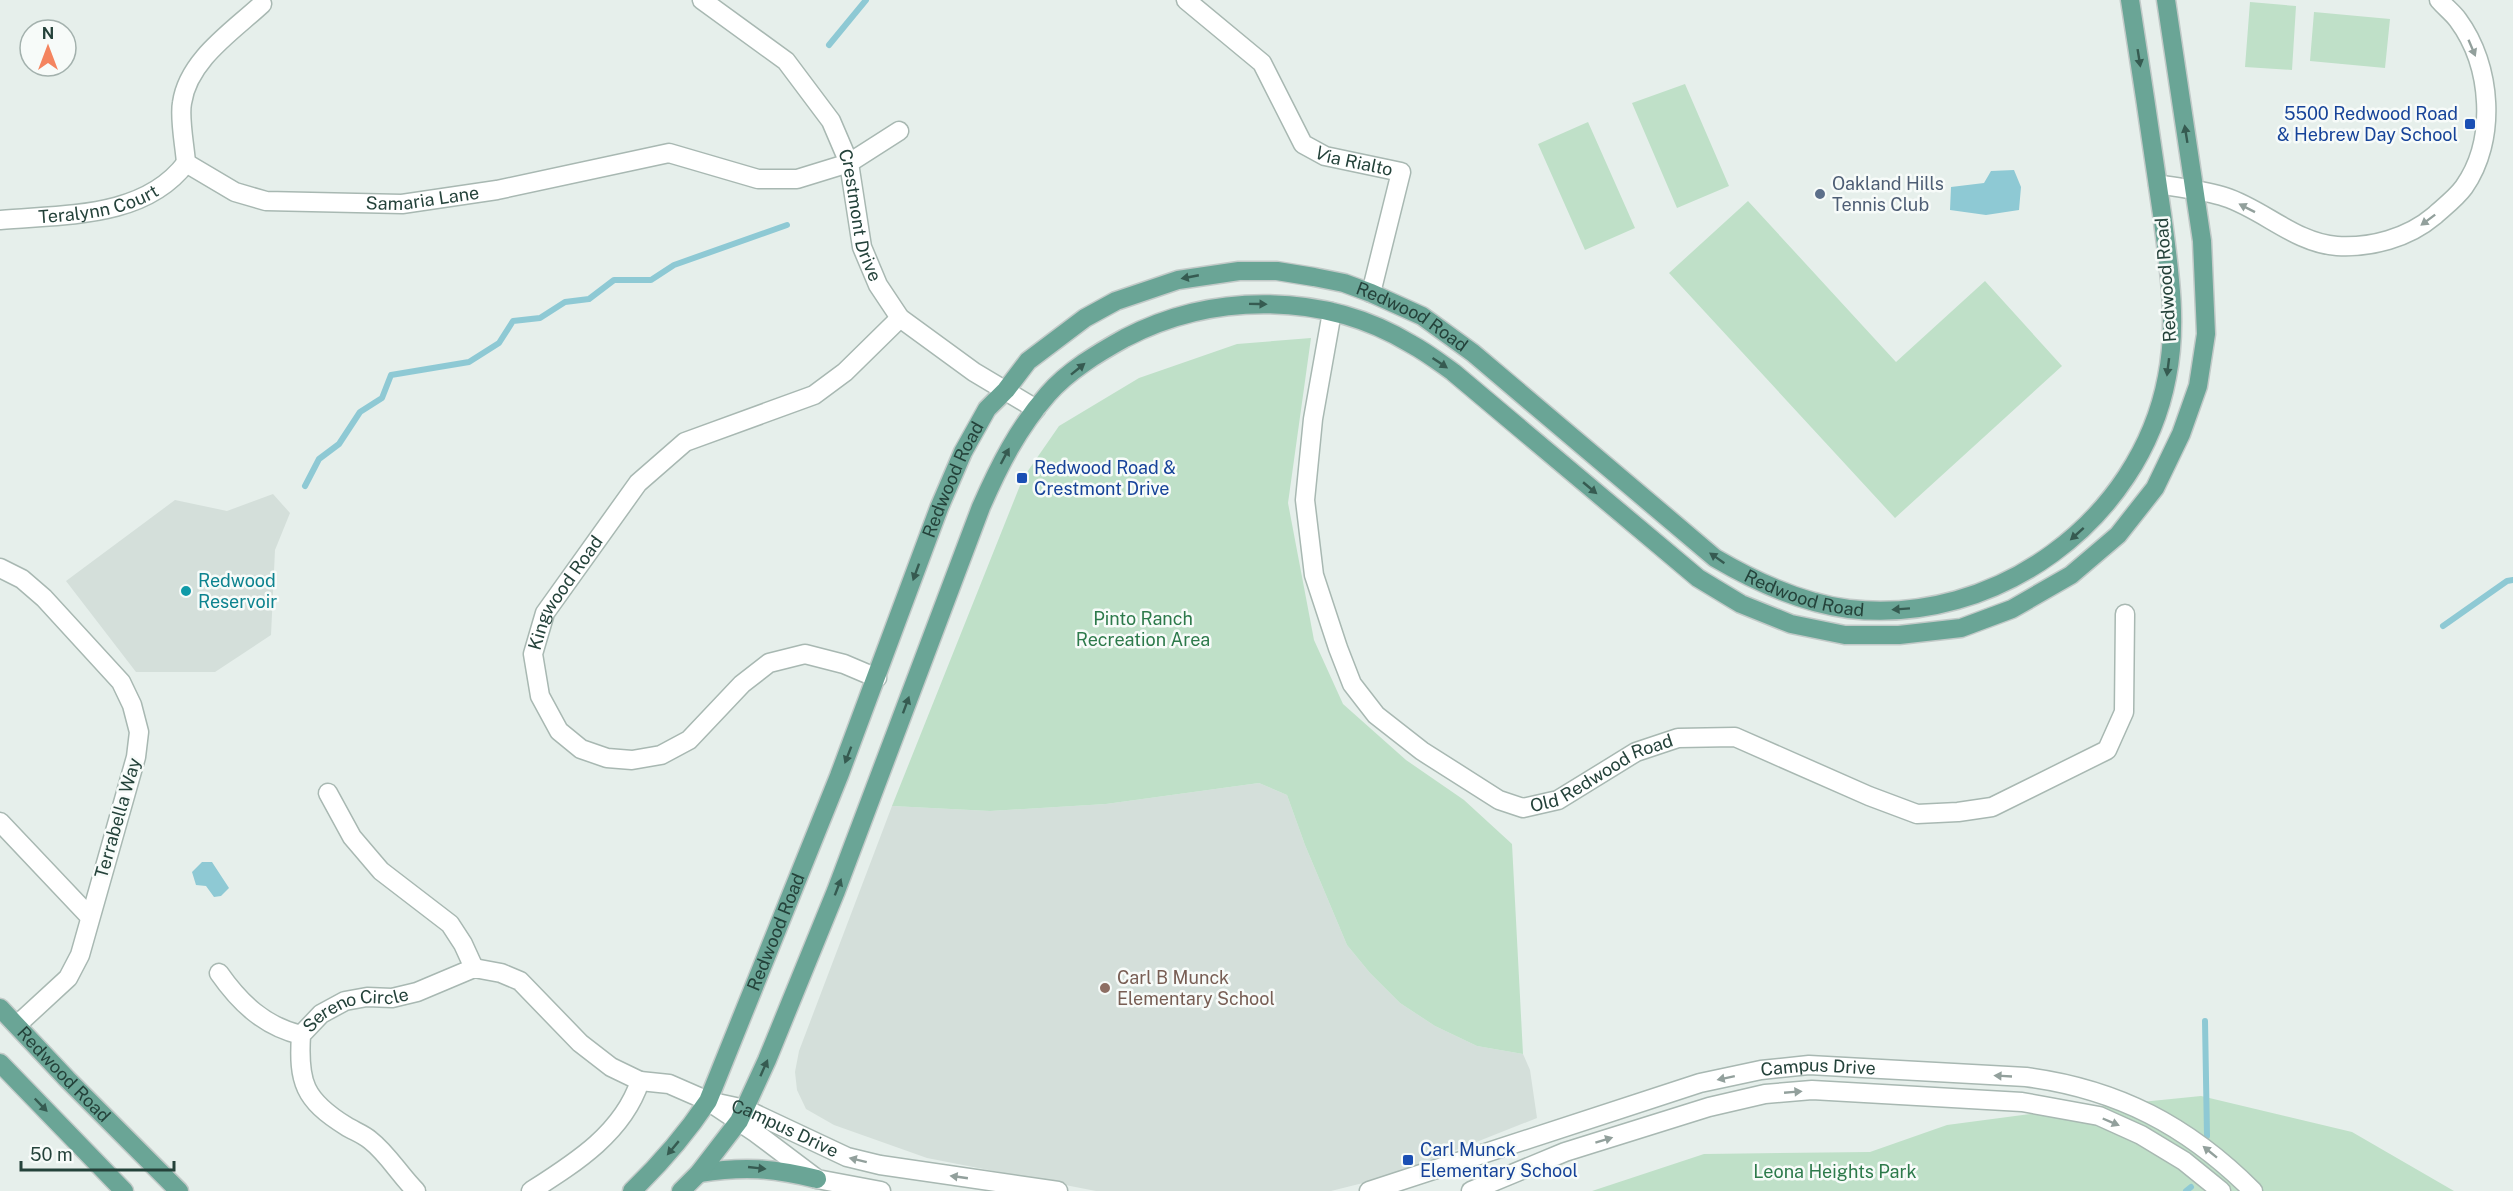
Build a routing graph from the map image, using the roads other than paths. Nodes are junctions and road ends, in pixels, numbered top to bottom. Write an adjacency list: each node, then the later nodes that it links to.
1 (702, 0): 9 (street, Crestmont Drive)
2 (1186, 0): 13 (street, Via Rialto)
3 (2130, 0): 10 (main road, Redwood Road, one-way to 10)
4 (2166, 0): 11 (main road, Redwood Road, one-way to 4)
5 (2439, 0): 11 (street, one-way to 11)
6 (262, 4): 8 (street)
7 (899, 131): 9 (street, Samaria Lane)
8 (186, 163): 9 (street, Samaria Lane); 12 (street, Teralynn Court)
9 (849, 163): 15 (street, Crestmont Drive)
10 (2158, 184): 11 (street); 13 (main road, Redwood Road, one-way to 13)
11 (2195, 191): 14 (main road, Redwood Road, one-way to 11)
12 (0, 220)
13 (1371, 293): 16 (main road, Redwood Road, one-way to 16)
14 (1332, 312): 17 (main road, Redwood Road, one-way to 14); 19 (street, Old Redwood Road)
15 (900, 318): 16 (street, Crestmont Drive); 20 (street, Kingwood Road)
16 (1006, 390): 17 (street, Crestmont Drive); 20 (main road, Redwood Road, one-way to 20)
17 (1036, 410): 32 (main road, Redwood Road, one-way to 17)
18 (0, 568): 23 (street, Terrabella Way)
19 (2126, 614)
20 (877, 678): 31 (main road, Redwood Road, one-way to 31)
21 (328, 793): 24 (street)
22 (0, 822): 23 (street)
23 (90, 917): 27 (street, Terrabella Way)
24 (474, 968): 28 (street, Sereno Circle); 30 (street)
25 (219, 972): 28 (street)
26 (0, 1008): 27 (main road, Redwood Road)
27 (16, 1025): 36 (main road, Redwood Road)
28 (301, 1035): 37 (street, Sereno Circle)
29 (0, 1063): 35 (main road, one-way to 35)
30 (640, 1081): 31 (street); 38 (street)
31 (708, 1101): 32 (street, Campus Drive); 39 (main road, Redwood Road, one-way to 39)
32 (742, 1115): 33 (main road, Redwood Road); 34 (street, Campus Drive); 42 (street, Campus Drive, one-way to 32)
33 (699, 1173): 34 (main road, one-way to 34); 40 (main road, Redwood Road)
34 (817, 1179): 41 (street, Campus Drive)
35 (124, 1191)
36 (179, 1191)
37 (416, 1191)
38 (531, 1191)
39 (632, 1191)
40 (681, 1191)
41 (881, 1191)
42 (1058, 1191)
43 (1369, 1191): 46 (street, Campus Drive, one-way to 43)
44 (1471, 1191): 45 (street, Campus Drive, one-way to 45)
45 (2221, 1191)
46 (2253, 1191)

